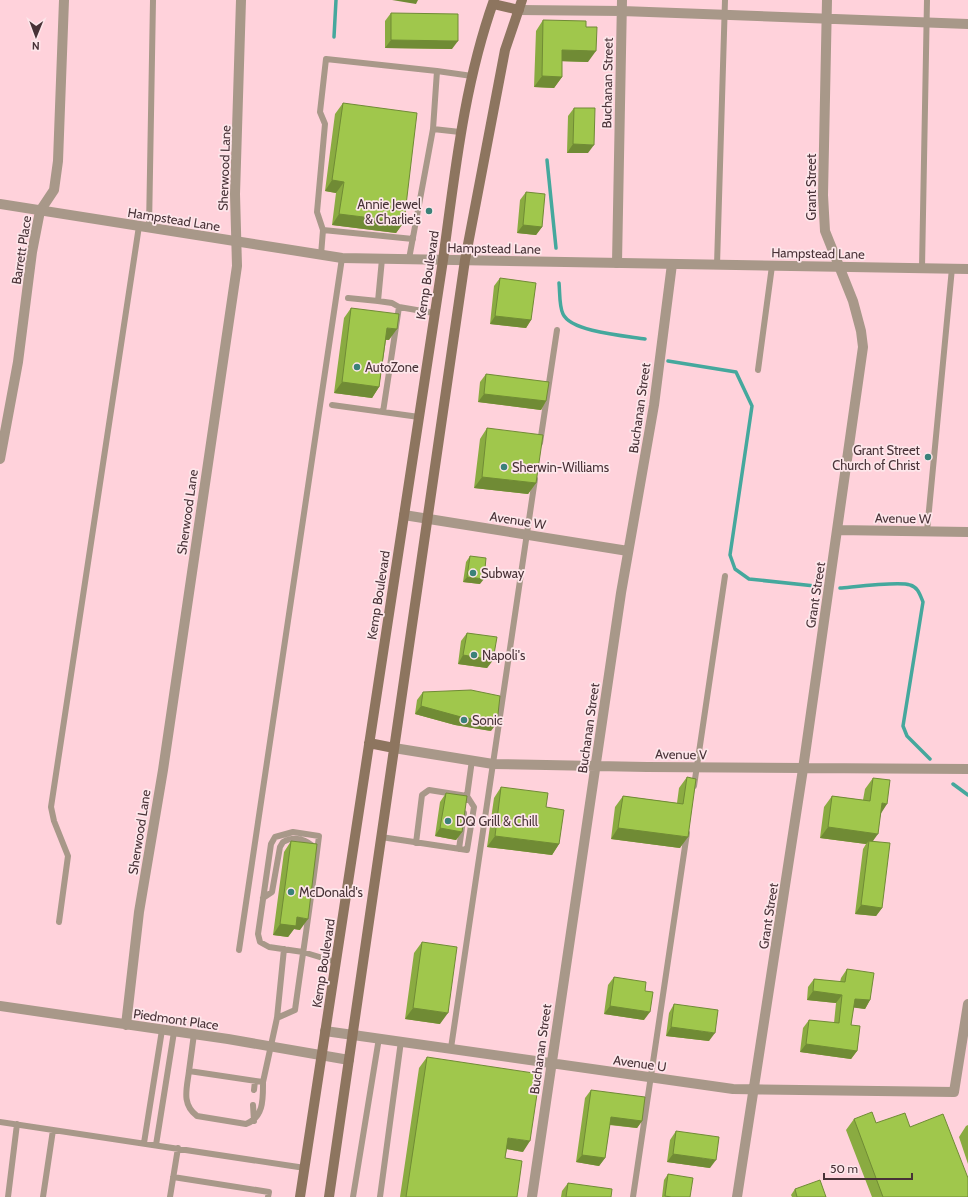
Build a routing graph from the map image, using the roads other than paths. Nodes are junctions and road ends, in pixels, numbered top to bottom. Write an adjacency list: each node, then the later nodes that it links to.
1 (64, 0): 20 (street, Barrett Place)
2 (153, 0): 21 (lane)
3 (241, 0): 24 (street, Sherwood Lane)
4 (622, 0): 10 (street, Buchanan Street)
5 (725, 0): 11 (lane)
6 (827, 0): 12 (street, Grant Street)
7 (927, 0): 13 (lane)
8 (493, 2): 9 (main road); 16 (main road, Kemp Boulevard)
9 (520, 5): 10 (street); 30 (main road)
10 (622, 11): 11 (street); 31 (street, Buchanan Street)
11 (725, 14): 12 (street); 33 (lane)
12 (827, 18): 13 (street); 35 (street, Grant Street)
13 (927, 22): 14 (street); 36 (lane)
14 (968, 24)
15 (438, 71): 16 (lane); 17 (lane); 22 (lane)
16 (472, 76): 18 (main road, Kemp Boulevard)
17 (433, 129): 18 (lane); 23 (lane)
18 (460, 132): 29 (main road, Kemp Boulevard)
19 (0, 204): 20 (street, Hampstead Lane)
20 (40, 210): 21 (street, Hampstead Lane); 49 (street, Barrett Place)
21 (144, 227): 24 (street, Hampstead Lane); 74 (lane)
22 (323, 230): 23 (lane); 25 (lane)
23 (413, 239): 28 (lane)
24 (236, 242): 25 (street, Hampstead Lane); 82 (street, Sherwood Lane)
25 (321, 255): 26 (street, Hampstead Lane)
26 (342, 258): 27 (street, Hampstead Lane); 76 (lane)
27 (382, 259): 28 (street, Hampstead Lane); 40 (lane)
28 (409, 259): 29 (street, Hampstead Lane)
29 (443, 260): 30 (street, Hampstead Lane); 42 (main road, Kemp Boulevard)
30 (465, 260): 31 (street, Hampstead Lane); 52 (main road)
31 (617, 263): 32 (street, Hampstead Lane)
32 (672, 264): 33 (street, Hampstead Lane); 57 (street, Buchanan Street)
33 (717, 265): 34 (street, Hampstead Lane)
34 (772, 266): 35 (street, Hampstead Lane); 44 (lane)
35 (839, 267): 36 (street, Hampstead Lane); 53 (street, Grant Street)
36 (922, 268): 37 (street, Hampstead Lane)
37 (952, 268): 38 (street, Hampstead Lane); 54 (lane)
38 (968, 269)
39 (348, 298): 40 (lane)
40 (378, 301): 41 (lane)
41 (399, 307): 42 (lane); 46 (lane)
42 (434, 313): 47 (main road, Kemp Boulevard)
43 (557, 330): 48 (lane)
44 (758, 370)
45 (332, 405): 46 (lane)
46 (383, 412): 47 (lane)
47 (419, 417): 51 (main road, Kemp Boulevard)
48 (539, 448)
49 (0, 459)
50 (536, 472): 56 (lane)
51 (404, 516): 52 (street, Avenue W); 59 (main road, Kemp Boulevard)
52 (427, 519): 56 (street, Avenue W); 60 (main road)
53 (837, 530): 54 (street, Avenue W); 65 (street, Grant Street)
54 (927, 531): 55 (street, Avenue W)
55 (968, 532)
56 (526, 535): 57 (street, Avenue W); 62 (lane)
57 (628, 551): 63 (street, Buchanan Street)
58 (725, 576): 64 (lane)
59 (369, 743): 60 (main road); 78 (main road, Kemp Boulevard)
60 (394, 748): 61 (street, Avenue V); 70 (main road)
61 (472, 760): 62 (street, Avenue V); 68 (lane)
62 (493, 764): 63 (street, Avenue V); 91 (lane)
63 (596, 766): 64 (street, Avenue V); 94 (street, Buchanan Street)
64 (697, 768): 65 (street, Avenue V); 67 (lane)
65 (803, 769): 66 (street, Avenue V); 100 (street, Grant Street)
66 (968, 769)
67 (694, 791)
68 (466, 796): 71 (lane); 71 (lane)
69 (688, 830): 96 (lane)
70 (381, 837): 71 (lane); 87 (main road)
71 (416, 843)
72 (318, 850): 73 (lane); 73 (lane); 77 (lane)
73 (264, 898): 75 (lane)
74 (59, 922)
75 (284, 949): 77 (lane); 81 (lane)
76 (239, 950)
77 (303, 952): 78 (lane); 81 (lane)
78 (336, 962): 84 (main road, Kemp Boulevard)
79 (968, 1004): 100 (street, Avenue U)
80 (0, 1006): 82 (street, Piedmont Place)
81 (277, 1018): 90 (lane)
82 (126, 1025): 83 (street, Piedmont Place)
83 (162, 1030): 85 (street, Piedmont Place); 106 (lane)
84 (326, 1031): 87 (street, Avenue U); 92 (main road, Kemp Boulevard)
85 (174, 1032): 86 (street, Piedmont Place); 107 (lane)
86 (194, 1034): 90 (street, Piedmont Place); 95 (lane)
87 (352, 1034): 88 (street, Avenue U); 93 (main road)
88 (379, 1038): 89 (street, Avenue U); 117 (lane)
89 (401, 1041): 91 (street, Avenue U); 118 (lane)
90 (270, 1046): 92 (street, Piedmont Place); 98 (lane)
91 (451, 1048): 94 (street, Avenue U)
92 (322, 1055): 93 (street, Piedmont Place); 109 (main road, Kemp Boulevard)
93 (349, 1060): 116 (main road)
94 (551, 1064): 96 (street, Avenue U); 119 (street, Buchanan Street)
95 (189, 1071): 97 (lane); 102 (lane)
96 (651, 1078): 100 (street, Avenue U); 120 (lane)
97 (255, 1081): 98 (lane); 99 (lane)
98 (263, 1082): 102 (lane)
99 (254, 1090)
100 (754, 1090): 121 (street, Grant Street)
101 (253, 1105): 102 (lane)
102 (254, 1121)
103 (0, 1122): 104 (lane)
104 (18, 1124): 105 (lane); 111 (lane)
105 (53, 1130): 106 (lane); 112 (lane)
106 (144, 1143): 107 (lane)
107 (156, 1145): 108 (lane)
108 (178, 1148): 109 (lane); 110 (lane)
109 (305, 1168): 115 (main road, Kemp Boulevard)
110 (173, 1177): 113 (lane); 114 (lane)
111 (8, 1197)
112 (43, 1197)
113 (170, 1197)
114 (268, 1197)
115 (300, 1197)
116 (329, 1197)
117 (353, 1197)
118 (380, 1197)
119 (532, 1197)
120 (633, 1197)
121 (737, 1197)

